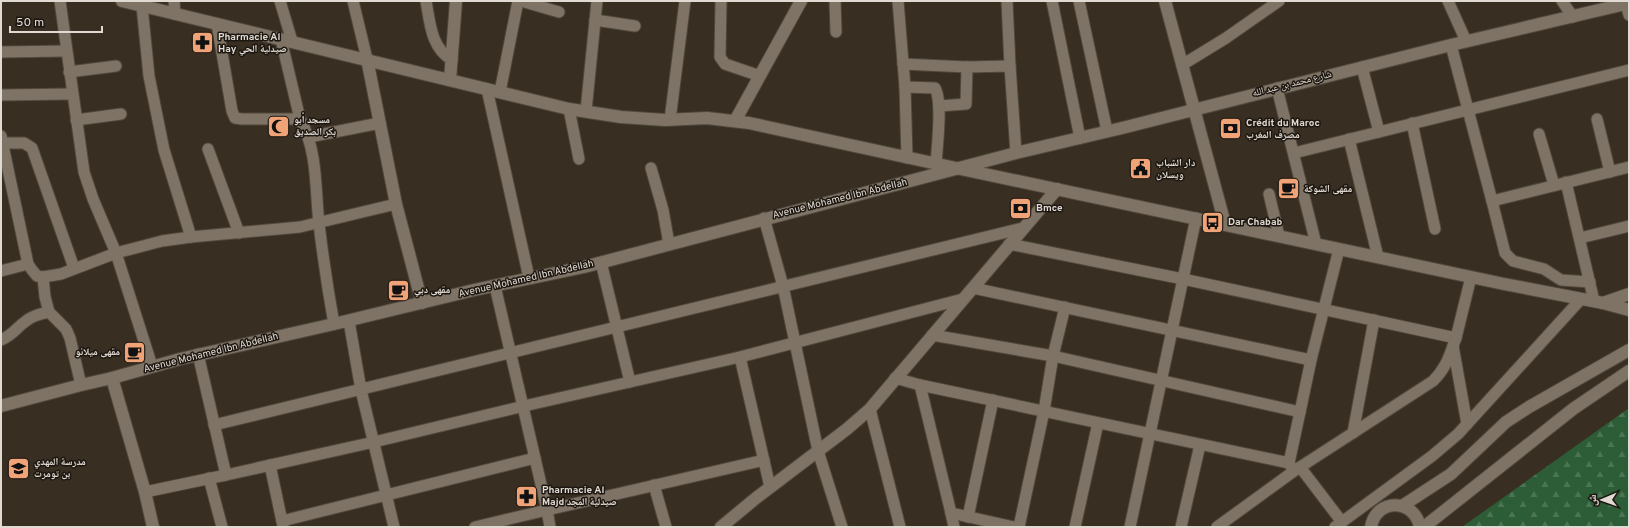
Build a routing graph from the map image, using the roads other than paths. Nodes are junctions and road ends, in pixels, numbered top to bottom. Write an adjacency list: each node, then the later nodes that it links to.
1 (60, 1): 34 (street)
2 (122, 1): 22 (street)
3 (174, 1): 25 (street)
4 (280, 1): 31 (street)
5 (352, 1): 36 (street)
6 (426, 1): 37 (street)
7 (456, 1): 37 (street)
8 (519, 1): 24 (street); 51 (street)
9 (597, 1): 27 (street)
10 (685, 1): 62 (street)
11 (721, 1): 46 (street)
12 (801, 1): 46 (street)
13 (835, 1): 30 (street)
14 (898, 1): 38 (street)
15 (1007, 1): 41 (street)
16 (1052, 1): 71 (street)
17 (1079, 1): 67 (street)
18 (1165, 1): 39 (street)
19 (1279, 1): 39 (street)
20 (1448, 1): 32 (street)
21 (1562, 1): 26 (street)
22 (140, 3): 25 (street); 99 (street)
23 (1628, 7): 26 (street, شارع محمد بن عبد الله)
24 (559, 12)
25 (175, 14): 28 (street)
26 (1573, 17): 32 (street, شارع محمد بن عبد الله)
27 (595, 20): 29 (street); 58 (street)
28 (217, 24): 31 (street); 60 (street)
29 (635, 26)
30 (836, 32)
31 (286, 40): 36 (street); 60 (street)
32 (1466, 41): 33 (street, شارع محمد بن عبد الله)
33 (1451, 45): 43 (street, شارع محمد بن عبد الله); 57 (street)
34 (66, 51): 35 (street); 45 (street)
35 (1, 52)
36 (367, 59): 47 (street); 65 (street)
37 (452, 60): 47 (street)
38 (903, 64): 42 (street); 48 (street)
39 (1182, 65): 56 (street)
40 (116, 66): 45 (street)
41 (1010, 66): 42 (street); 75 (street)
42 (967, 67): 54 (street)
43 (1362, 67): 49 (street, شارع محمد بن عبد الله); 68 (street)
44 (1629, 70): 57 (street)
45 (69, 72): 52 (street)
46 (760, 76): 64 (street)
47 (450, 80): 50 (street)
48 (905, 87): 54 (street); 77 (street)
49 (1278, 88): 56 (street, شارع محمد بن عبد الله); 76 (street)
50 (486, 89): 51 (street); 113 (street)
51 (500, 92): 55 (street)
52 (72, 94): 53 (street); 61 (street)
53 (1, 95)
54 (939, 106): 79 (street)
55 (569, 109): 58 (street); 78 (street)
56 (1195, 109): 67 (street, شارع محمد بن عبد الله); 93 (street)
57 (1468, 109): 66 (street); 88 (street)
58 (586, 111): 62 (street)
59 (121, 114): 61 (street)
60 (300, 118): 70 (street)
61 (76, 120): 105 (street)
62 (670, 120): 64 (street)
63 (1597, 120): 83 (street)
64 (735, 121): 77 (street)
65 (380, 123): 70 (street); 89 (street)
66 (1412, 123): 68 (street); 96 (street)
67 (1106, 132): 71 (street, شارع محمد بن عبد الله)
68 (1379, 132): 72 (street)
69 (1539, 134): 85 (street)
70 (309, 137): 92 (street)
71 (1080, 138): 75 (street, شارع محمد بن عبد الله)
72 (1349, 139): 76 (street); 106 (street)
73 (2, 140): 108 (street); 109 (street)
74 (208, 149): 97 (street)
75 (1016, 153): 82 (street, شارع محمد بن عبد الله)
76 (1294, 153): 103 (street)
77 (907, 158): 79 (street)
78 (579, 160)
79 (936, 164): 82 (street)
80 (1629, 167): 83 (street)
81 (651, 168): 101 (street)
82 (956, 168): 86 (street); 90 (street, Avenue Mohamed Ibn Abdellah)
83 (1610, 172): 84 (street)
84 (1566, 182): 85 (street); 100 (street)
85 (1554, 185): 88 (street)
86 (1057, 189): 91 (street); 95 (street)
87 (1269, 194): 98 (street)
88 (1492, 200): 115 (street)
89 (396, 204): 92 (street); 123 (street)
90 (764, 218): 101 (street, Avenue Mohamed Ibn Abdellah); 117 (street)
91 (1196, 218): 93 (street); 114 (street)
92 (319, 222): 97 (street); 130 (street)
93 (1226, 224): 98 (street)
94 (1629, 226): 100 (street)
95 (1023, 228): 102 (street); 117 (street)
96 (1435, 229)
97 (239, 233): 99 (street)
98 (1278, 236): 103 (street)
99 (191, 237): 105 (street)
100 (1580, 238): 115 (street)
101 (669, 244): 107 (street, Avenue Mohamed Ibn Abdellah)
102 (1009, 244): 114 (street); 118 (street)
103 (1316, 244): 104 (street)
104 (1339, 249): 106 (street); 125 (street)
105 (116, 253): 109 (street); 143 (street)
106 (1378, 257): 112 (street)
107 (601, 262): 113 (street, Avenue Mohamed Ibn Abdellah); 131 (street)
108 (28, 264): 110 (street); 111 (street)
109 (74, 268): 111 (street)
110 (1, 271)
111 (43, 277): 127 (street)
112 (1471, 277): 121 (street); 136 (street)
113 (529, 278): 116 (street, Avenue Mohamed Ibn Abdellah)
114 (1183, 279): 125 (street); 132 (street)
115 (1590, 282): 122 (street)
116 (496, 286): 123 (street, Avenue Mohamed Ibn Abdellah); 138 (street)
117 (783, 286): 131 (street); 135 (street)
118 (974, 288): 120 (street); 124 (street)
119 (1629, 294): 122 (street)
120 (963, 299): 133 (street); 135 (street)
121 (1582, 299): 122 (street); 159 (street)
122 (1598, 302): 126 (street)
123 (422, 303): 128 (street, Avenue Mohamed Ibn Abdellah)
124 (1065, 307): 132 (street); 140 (street)
125 (1324, 309): 129 (street); 142 (street)
126 (1629, 310)
127 (49, 312): 134 (street); 149 (street)
128 (349, 320): 130 (street, Avenue Mohamed Ibn Abdellah); 151 (street)
129 (1374, 320): 136 (street); 161 (street)
130 (334, 324): 139 (street, Avenue Mohamed Ibn Abdellah)
131 (617, 326): 138 (street); 148 (street)
132 (1172, 330): 142 (street); 147 (street)
133 (932, 335): 140 (street); 146 (street)
134 (1, 340)
135 (795, 342): 141 (street); 165 (street)
136 (1454, 342): 159 (street); 161 (street)
137 (1629, 350): 176 (street)
138 (512, 353): 151 (street); 154 (street)
139 (198, 354): 143 (street, Avenue Mohamed Ibn Abdellah); 160 (street)
140 (1053, 356): 147 (street); 156 (street)
141 (740, 357): 148 (street); 167 (street)
142 (1311, 360): 157 (street)
143 (152, 366): 145 (street, Avenue Mohamed Ibn Abdellah)
144 (1629, 371): 200 (street)
145 (112, 378): 149 (street, Avenue Mohamed Ibn Abdellah); 174 (street)
146 (895, 378): 150 (street); 155 (street)
147 (1161, 380): 157 (street); 162 (street)
148 (630, 382): 154 (street)
149 (81, 385): 153 (street, Avenue Mohamed Ibn Abdellah)
150 (920, 385): 152 (street); 178 (street)
151 (362, 390): 160 (street); 163 (street)
152 (993, 400): 156 (street); 179 (street)
153 (1, 406)
154 (524, 406): 163 (street); 166 (street)
155 (870, 409): 165 (street); 190 (street)
156 (1044, 411): 158 (street); 193 (street)
157 (1300, 412): 169 (street)
158 (1098, 423): 162 (street); 194 (street)
159 (1467, 424): 181 (street)
160 (214, 425): 170 (street)
161 (1353, 433): 169 (street)
162 (1149, 434): 164 (street); 195 (street)
163 (374, 442): 168 (street); 175 (street)
164 (1200, 444): 169 (street); 196 (street)
165 (818, 451): 173 (street); 189 (street)
166 (535, 458): 175 (street); 177 (street)
167 (764, 460): 172 (street); 173 (street)
168 (270, 465): 170 (street); 180 (street)
169 (1294, 467): 181 (street); 197 (street)
170 (226, 475): 171 (street)
171 (209, 478): 174 (street); 183 (street)
172 (654, 485): 177 (street); 187 (street)
173 (770, 487): 188 (street)
174 (145, 492): 182 (street)
175 (386, 495): 180 (street); 184 (street)
176 (1402, 506): 198 (street); 199 (street)
177 (547, 510): 185 (street); 186 (street)
178 (951, 513): 179 (street); 191 (street)
179 (968, 517): 192 (street)
180 (283, 524)
181 (1338, 524)
182 (153, 527)
183 (222, 527)
184 (394, 527)
185 (475, 527)
186 (550, 527)
187 (666, 527)
188 (720, 527)
189 (842, 527)
190 (900, 527)
191 (954, 527)
192 (1014, 527)
193 (1019, 527)
194 (1075, 527)
195 (1130, 527)
196 (1181, 527)
197 (1217, 527)
198 (1371, 527)
199 (1420, 527)
200 (1424, 527)

